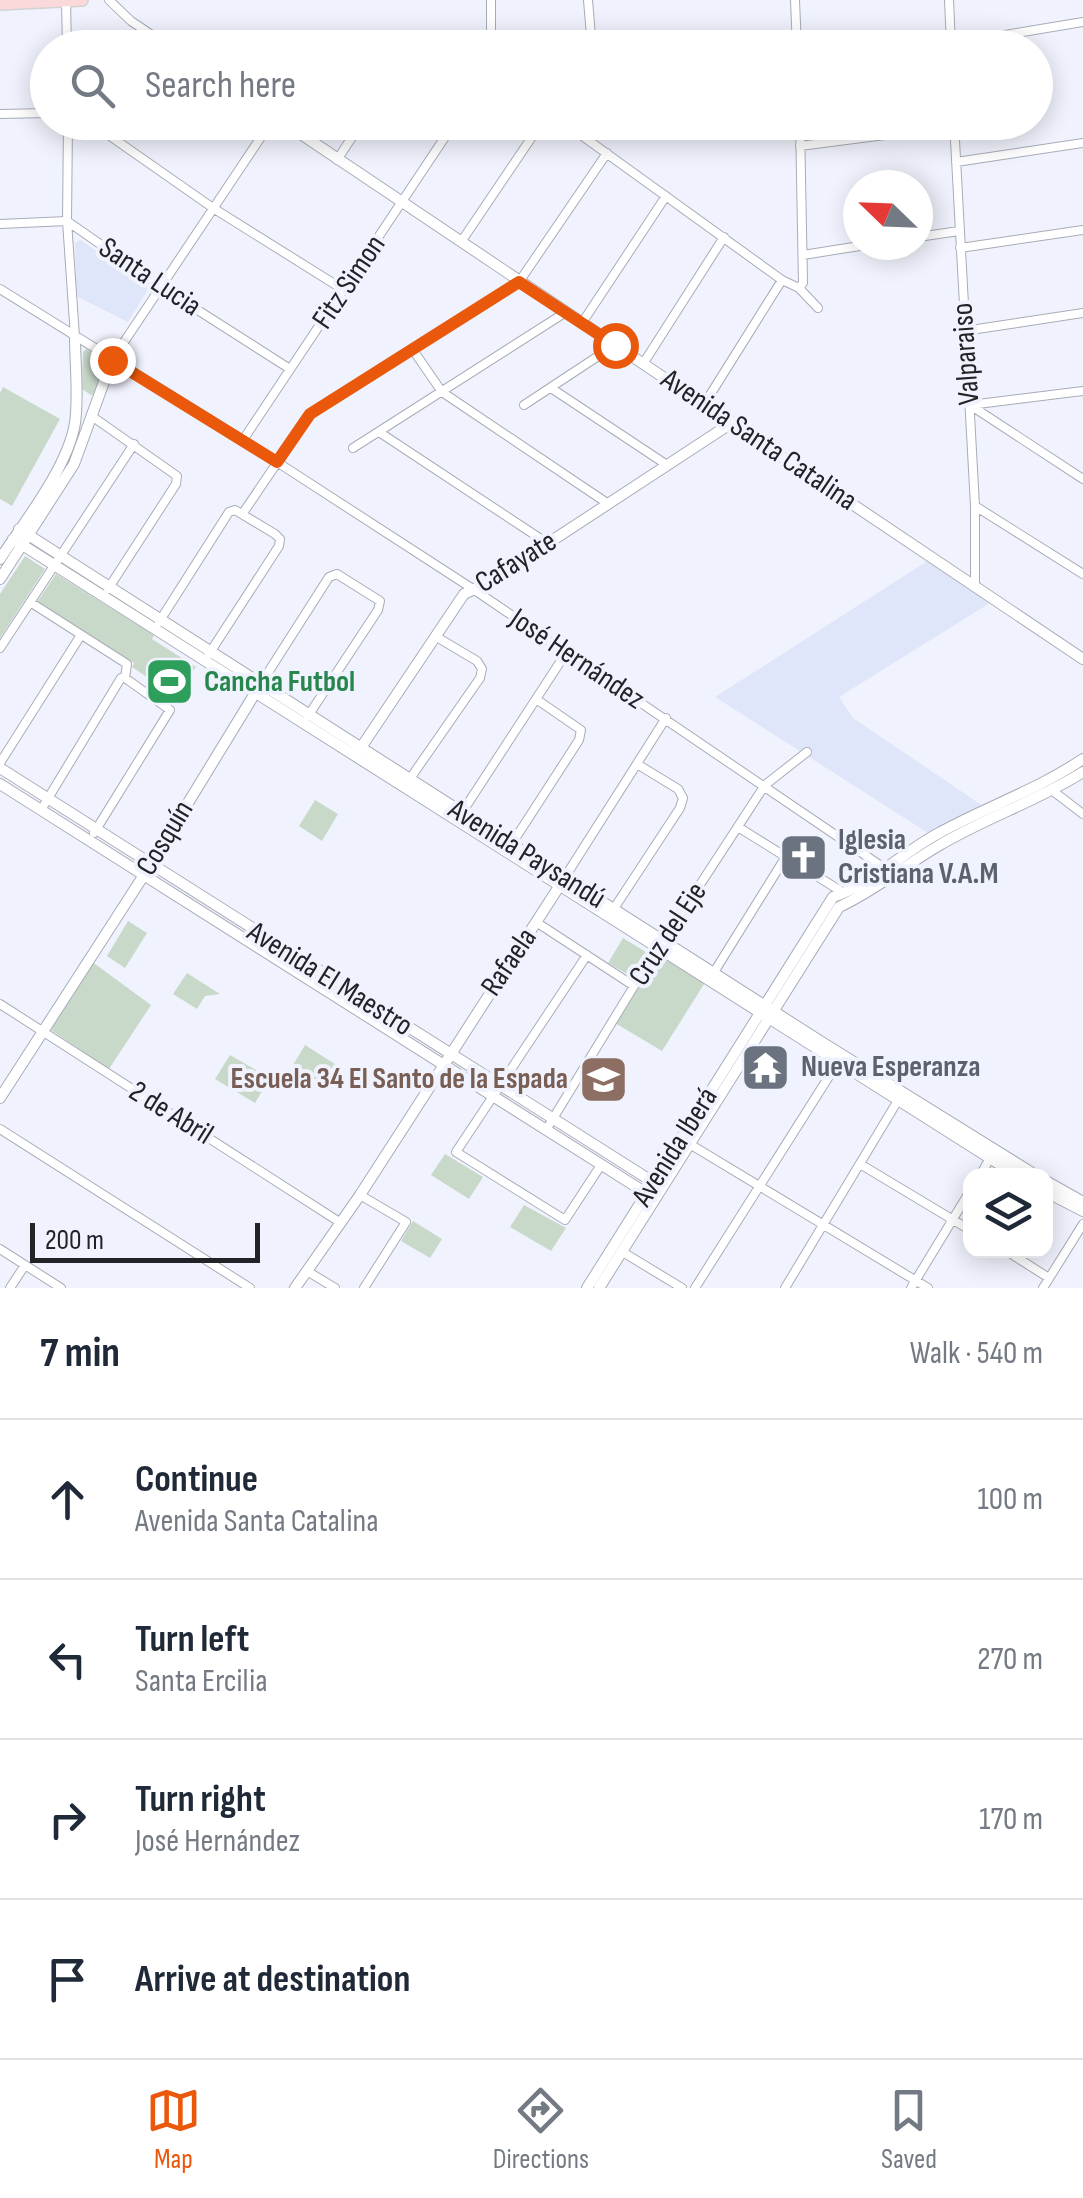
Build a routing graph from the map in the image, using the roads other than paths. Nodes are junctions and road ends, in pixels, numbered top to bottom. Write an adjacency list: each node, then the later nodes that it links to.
1 (66, 0): 2 (main road); 8 (main road); 10 (street)
2 (82, 0)
3 (109, 0): 11 (street)
4 (491, 0): 12 (street)
5 (588, 0): 13 (street)
6 (795, 0): 14 (street)
7 (948, 0): 15 (street)
8 (0, 4)
9 (1083, 22): 16 (street)
10 (66, 30)
11 (144, 30)
12 (491, 30)
13 (590, 30)
14 (796, 30)
15 (950, 30)
16 (1039, 30)
17 (0, 114): 18 (street)
18 (30, 114)
19 (68, 140): 38 (street)
20 (116, 140): 37 (street)
21 (259, 140): 37 (street)
22 (309, 140): 33 (main road, Avenida Santa Catalina)
23 (350, 140): 33 (street)
24 (443, 140): 36 (street, Fitz Simon)
25 (530, 140): 44 (street)
26 (589, 140): 32 (street)
27 (800, 140): 31 (street)
28 (842, 140): 31 (street)
29 (955, 140): 34 (street, Valparaiso)
30 (1083, 143): 34 (street)
31 (800, 146): 47 (street)
32 (608, 153): 35 (street); 49 (street)
33 (337, 160): 36 (main road, Avenida Santa Catalina)
34 (956, 162): 40 (street, Valparaiso)
35 (666, 196): 43 (street); 57 (street)
36 (403, 202): 44 (main road, Avenida Santa Catalina); 53 (street, Fitz Simon)
37 (213, 208): 50 (street); 53 (street)
38 (68, 221): 39 (street, Santa Lucia); 50 (street, Santa Lucia); 59 (street)
39 (0, 224)
40 (959, 230): 42 (street); 45 (street, Valparaiso)
41 (1083, 230): 45 (street)
42 (933, 234)
43 (724, 237): 48 (street); 63 (street)
44 (461, 242): 49 (main road, Avenida Santa Catalina)
45 (960, 248): 58 (street, Valparaiso)
46 (843, 249): 47 (street)
47 (802, 255): 51 (street)
48 (782, 280): 51 (street); 70 (street)
49 (519, 282): 55 (main road, Avenida Santa Catalina); 61 (street)
50 (160, 286): 62 (street); 64 (street, Santa Lucia)
51 (799, 288): 54 (street)
52 (0, 289): 59 (street)
53 (344, 290): 64 (street, Fitz Simon)
54 (818, 308)
55 (566, 312): 57 (main road, Avenida Santa Catalina); 66 (street)
56 (1083, 312): 58 (street)
57 (582, 323): 60 (main road, Avenida Santa Catalina)
58 (964, 331): 71 (street, Valparaiso)
59 (74, 337): 62 (street, José Hernández); 68 (main road)
60 (615, 345): 63 (main road, Avenida Santa Catalina); 65 (street)
61 (412, 350): 66 (street); 79 (street)
62 (112, 360): 69 (main road); 76 (street, José Hernández)
63 (644, 364): 70 (main road, Avenida Santa Catalina)
64 (290, 370): 76 (street, Fitz Simon)
65 (551, 388): 72 (street); 80 (street)
66 (442, 392): 75 (street); 82 (street)
67 (1083, 392): 71 (street)
68 (76, 396): 69 (main road); 85 (main road)
69 (98, 402): 73 (main road)
70 (704, 403): 74 (main road, Avenida Santa Catalina)
71 (970, 405): 81 (street); 83 (street, Valparaiso)
72 (524, 406)
73 (93, 417): 77 (street); 85 (main road)
74 (733, 422): 80 (main road, Cafayate); 91 (main road, Avenida Santa Catalina)
75 (379, 432): 78 (street); 86 (street)
76 (243, 440): 79 (street, José Hernández)
77 (134, 444): 88 (street); 93 (street)
78 (354, 448)
79 (277, 462): 84 (street); 92 (street, José Hernández)
80 (668, 465): 82 (main road, Cafayate)
81 (1083, 479)
82 (607, 503): 86 (main road, Cafayate)
83 (975, 506): 89 (street); 91 (street, Valparaiso)
84 (239, 512): 95 (street); 100 (street)
85 (20, 537): 87 (main road); 88 (main road, Avenida Paysandú); 90 (main road)
86 (547, 543): 92 (main road, Cafayate)
87 (0, 558)
88 (56, 561): 93 (main road, Avenida Paysandú); 94 (street)
89 (1083, 574)
90 (0, 579)
91 (975, 586): 101 (main road, Avenida Santa Catalina)
92 (473, 588): 97 (main road, Cafayate); 99 (street, José Hernández)
93 (106, 593): 95 (main road, Avenida Paysandú)
94 (30, 602): 96 (street); 98 (street)
95 (156, 625): 100 (main road, Avenida Paysandú)
96 (81, 635): 102 (street); 111 (street)
97 (434, 636): 108 (main road, Cafayate); 114 (street)
98 (0, 648)
99 (566, 653): 104 (street); 105 (street, José Hernández)
100 (207, 657): 103 (main road, Avenida Paysandú)
101 (1083, 660)
102 (123, 678): 117 (street); 121 (street)
103 (258, 689): 106 (main road, Avenida Paysandú); 106 (street, Cosquín); 124 (main road, Cosquín)
104 (536, 699): 119 (street); 122 (street)
105 (666, 718): 110 (street, Rafaela); 115 (street, José Hernández)
106 (305, 719): 108 (main road, Avenida Paysandú)
107 (807, 752): 115 (street, Cruz del Eje)
108 (358, 753): 114 (main road, Avenida Paysandú)
109 (1083, 760): 125 (main road)
110 (637, 764): 126 (street, Rafaela); 128 (street)
111 (0, 766): 117 (main road, Avenida El Maestro)
112 (1083, 772): 116 (main road)
113 (0, 784): 117 (main road, Avenida El Maestro)
114 (406, 784): 119 (main road, Avenida Paysandú)
115 (766, 785): 120 (street, Cruz del Eje); 125 (street, José Hernández)
116 (1052, 791): 118 (street); 125 (main road)
117 (44, 804): 121 (main road, Avenida El Maestro)
118 (1083, 814)
119 (459, 818): 122 (main road, Avenida Paysandú)
120 (738, 827): 123 (street); 130 (street, Cruz del Eje)
121 (92, 835): 124 (main road, Avenida El Maestro)
122 (509, 848): 126 (main road, Avenida Paysandú)
123 (786, 858): 127 (street); 132 (street)
124 (147, 870): 136 (main road, Cosquín); 137 (main road, Avenida El Maestro)
125 (889, 872): 127 (main road); 135 (main road)
126 (562, 882): 128 (main road, Avenida Paysandú); 129 (main road, Rafaela)
127 (844, 893): 135 (main road)
128 (611, 913): 130 (main road, Avenida Paysandú)
129 (536, 922): 131 (street); 137 (main road, Rafaela)
130 (661, 945): 132 (main road, Avenida Paysandú); 133 (street, Cruz del Eje)
131 (587, 955): 133 (street); 139 (street)
132 (711, 976): 135 (main road, Avenida Paysandú)
133 (634, 986): 143 (street, Cruz del Eje)
134 (0, 1004): 136 (street, 2 de Abril)
135 (766, 1013): 138 (main road, Avenida Paysandú); 145 (main road, Avenida Iberá); 154 (main road, Avenida Iberá)
136 (42, 1031): 141 (main road, Cosquín); 161 (street, 2 de Abril)
137 (446, 1059): 139 (main road, Avenida El Maestro); 140 (main road, Avenida El Maestro); 155 (main road, Rafaela)
138 (840, 1060): 142 (main road, Avenida Paysandú); 151 (main road, Avenida Paysandú); 153 (street)
139 (502, 1088): 140 (street); 143 (main road, Avenida El Maestro)
140 (492, 1096): 143 (main road, Avenida El Maestro); 148 (street)
141 (0, 1098)
142 (897, 1102): 146 (main road, Avenida Paysandú); 147 (street)
143 (549, 1124): 148 (main road, Avenida El Maestro); 154 (main road, Avenida El Maestro)
144 (0, 1128): 174 (street)
145 (688, 1143): 153 (street); 154 (main road, Avenida Iberá)
146 (990, 1158): 149 (street); 150 (main road, Avenida Paysandú)
147 (860, 1164): 160 (street); 163 (street)
148 (601, 1165): 154 (main road, Avenida El Maestro)
149 (984, 1168)
150 (1006, 1168)
151 (1023, 1168)
152 (1053, 1185): 157 (main road)
153 (761, 1187): 163 (street); 181 (street)
154 (653, 1190): 166 (main road, Avenida Iberá); 178 (main road, Avenida Iberá)
155 (360, 1195): 161 (main road, Rafaela); 177 (street)
156 (1053, 1196): 159 (main road)
157 (1083, 1202)
158 (963, 1204): 160 (street)
159 (1083, 1212)
160 (954, 1220): 164 (street); 171 (street)
161 (341, 1223): 169 (main road, Rafaela)
162 (1083, 1224): 170 (street)
163 (823, 1225): 171 (street); 182 (street)
164 (963, 1226)
165 (0, 1249): 168 (street)
166 (621, 1251): 179 (main road, Avenida Iberá); 180 (street)
167 (1017, 1258): 170 (street)
168 (25, 1265): 172 (street); 173 (street)
169 (307, 1270): 175 (main road, Rafaela); 176 (street)
170 (1049, 1278): 184 (street)
171 (914, 1284): 183 (street)
172 (10, 1288)
173 (61, 1288)
174 (250, 1288)
175 (295, 1288)
176 (335, 1288)
177 (364, 1288)
178 (587, 1288)
179 (599, 1288)
180 (682, 1288)
181 (695, 1288)
182 (785, 1288)
183 (928, 1288)
184 (1042, 1288)

